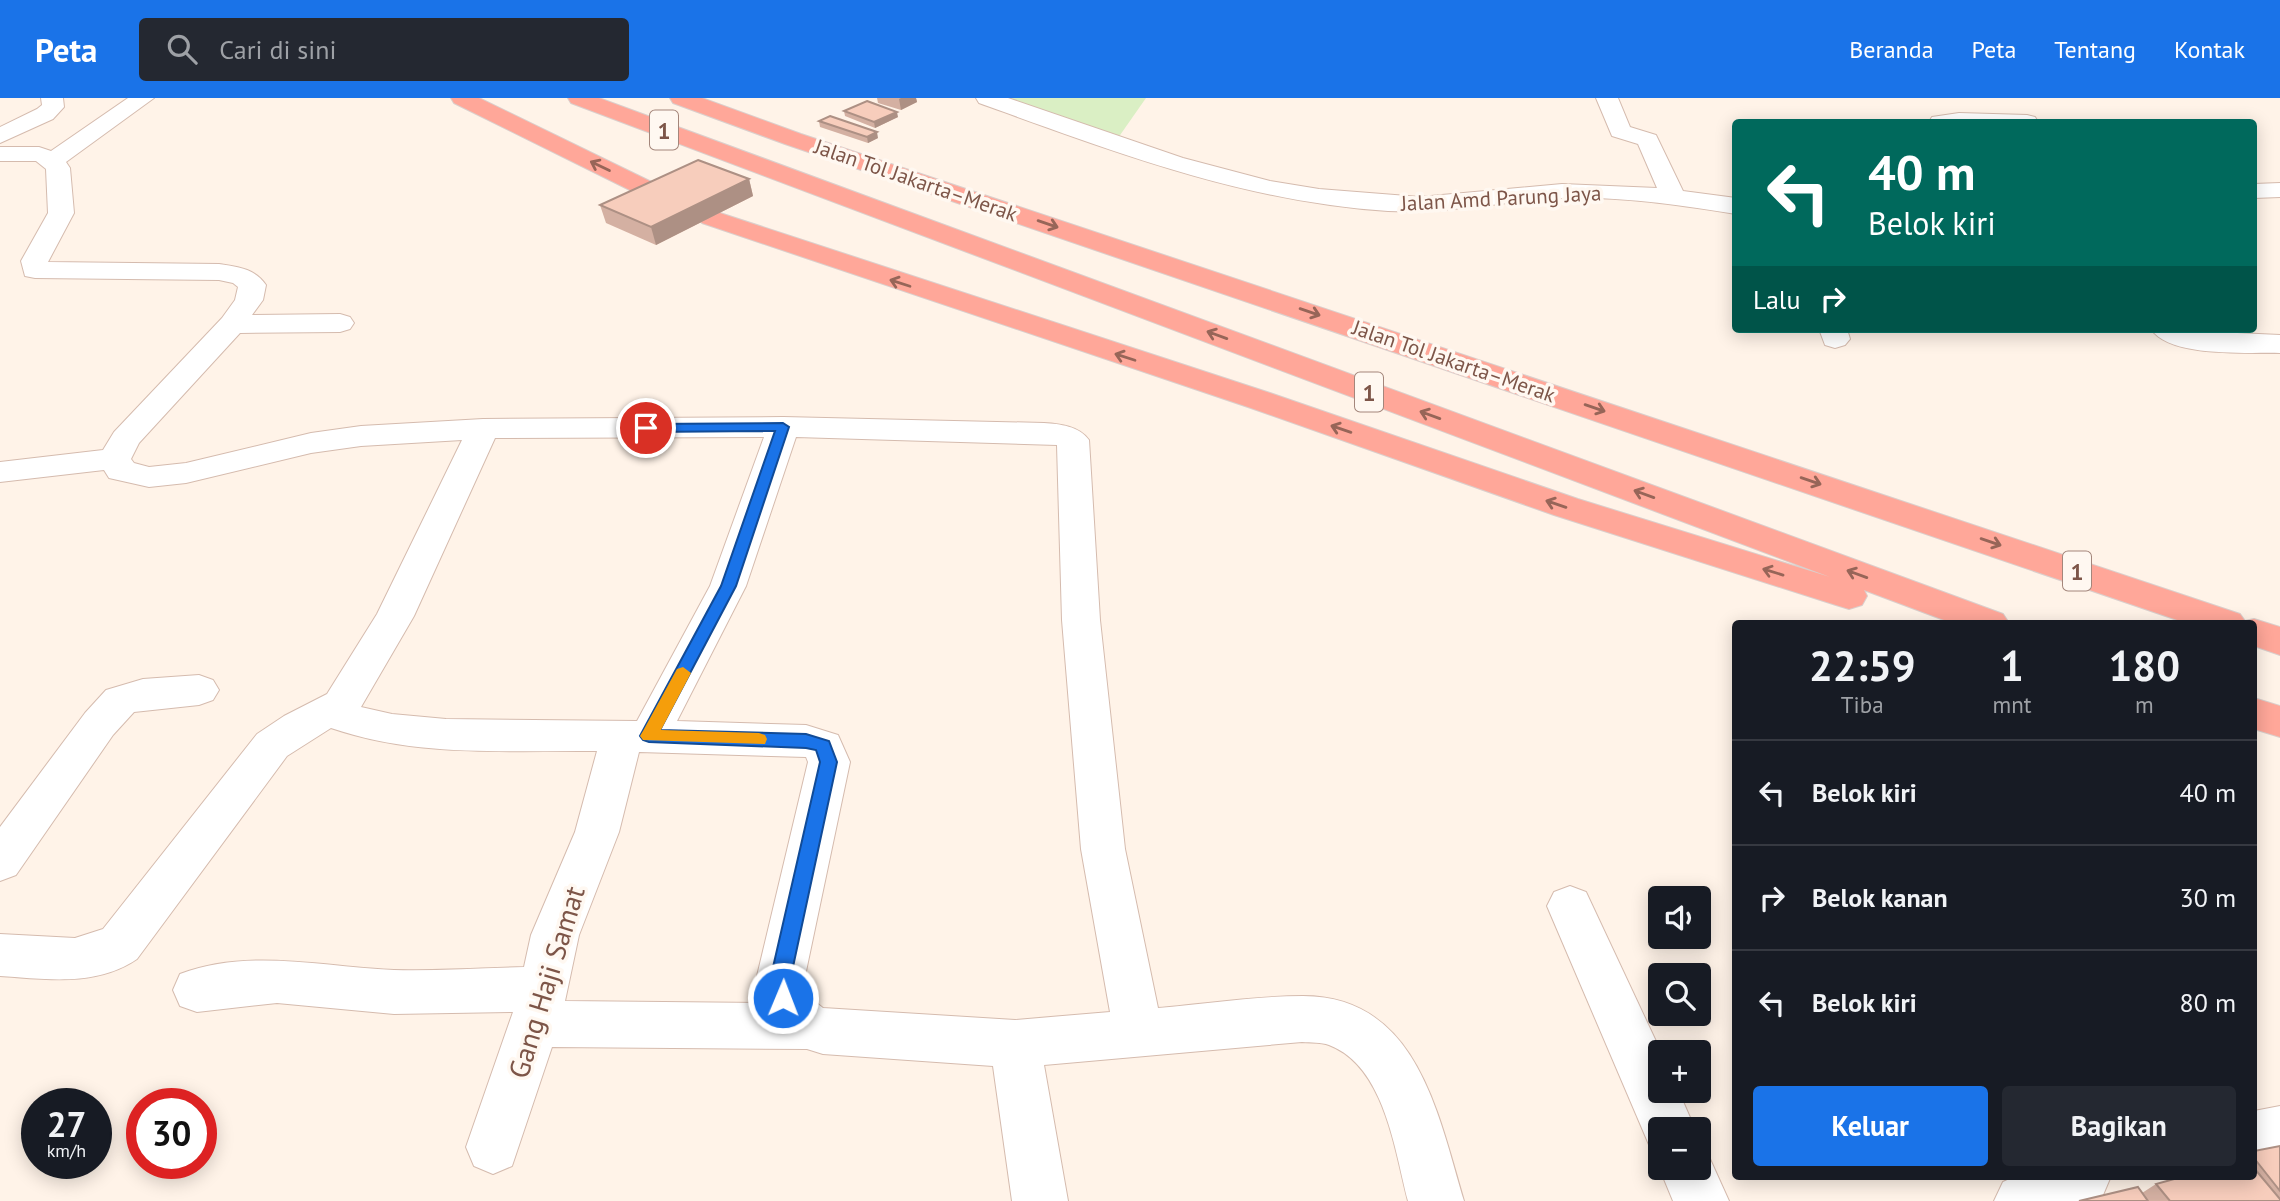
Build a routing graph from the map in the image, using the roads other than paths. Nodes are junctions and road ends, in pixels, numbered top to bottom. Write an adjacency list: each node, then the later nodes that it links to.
1 (52, 98): 10 (street)
2 (143, 98): 12 (street)
3 (462, 98): 15 (highway, one-way to 3)
4 (579, 98): 28 (highway, Jalan Tol Jakarta–Merak / 1, one-way to 4)
5 (681, 98): 29 (highway, Jalan Tol Jakarta–Merak / 1, one-way to 29)
6 (986, 98): 16 (street, Jalan Amd Parung Jaya)
7 (1607, 98): 16 (street)
8 (2016, 98): 9 (street)
9 (2041, 119)
10 (0, 136)
11 (0, 154): 12 (street)
12 (51, 162): 20 (street)
13 (2280, 190): 14 (street)
14 (2257, 191)
15 (661, 197)
16 (1673, 197): 17 (street, Jalan Amd Parung Jaya)
17 (1732, 205)
18 (711, 218): 27 (highway, one-way to 18)
19 (340, 323): 20 (street)
20 (232, 324): 25 (street)
21 (2171, 333): 22 (street)
22 (2280, 344)
23 (783, 427): 24 (street); 36 (street, Gang Haji Samat); 43 (street)
24 (483, 429): 25 (street); 33 (street)
25 (115, 459): 26 (street)
26 (0, 472)
27 (1944, 620)
28 (1982, 620)
29 (2218, 620)
30 (2257, 633): 31 (highway)
31 (2280, 641)
32 (199, 690): 37 (street)
33 (341, 705): 36 (street); 39 (street)
34 (2257, 714): 35 (highway)
35 (2280, 722)
36 (635, 736): 41 (street, Gang Haji Samat); 42 (street)
37 (0, 862)
38 (1570, 906): 45 (street)
39 (0, 955)
40 (197, 990): 41 (street)
41 (538, 1006): 42 (street); 48 (street, Gang Haji Samat)
42 (805, 1027): 44 (street)
43 (1138, 1032): 44 (street); 52 (street)
44 (1015, 1044): 51 (street)
45 (1663, 1117)
46 (2280, 1132): 47 (street)
47 (2257, 1136)
48 (493, 1147)
49 (1692, 1180): 53 (street)
50 (2074, 1180): 54 (street)
51 (1040, 1201)
52 (1436, 1201)
53 (1701, 1201)
54 (2022, 1201)

